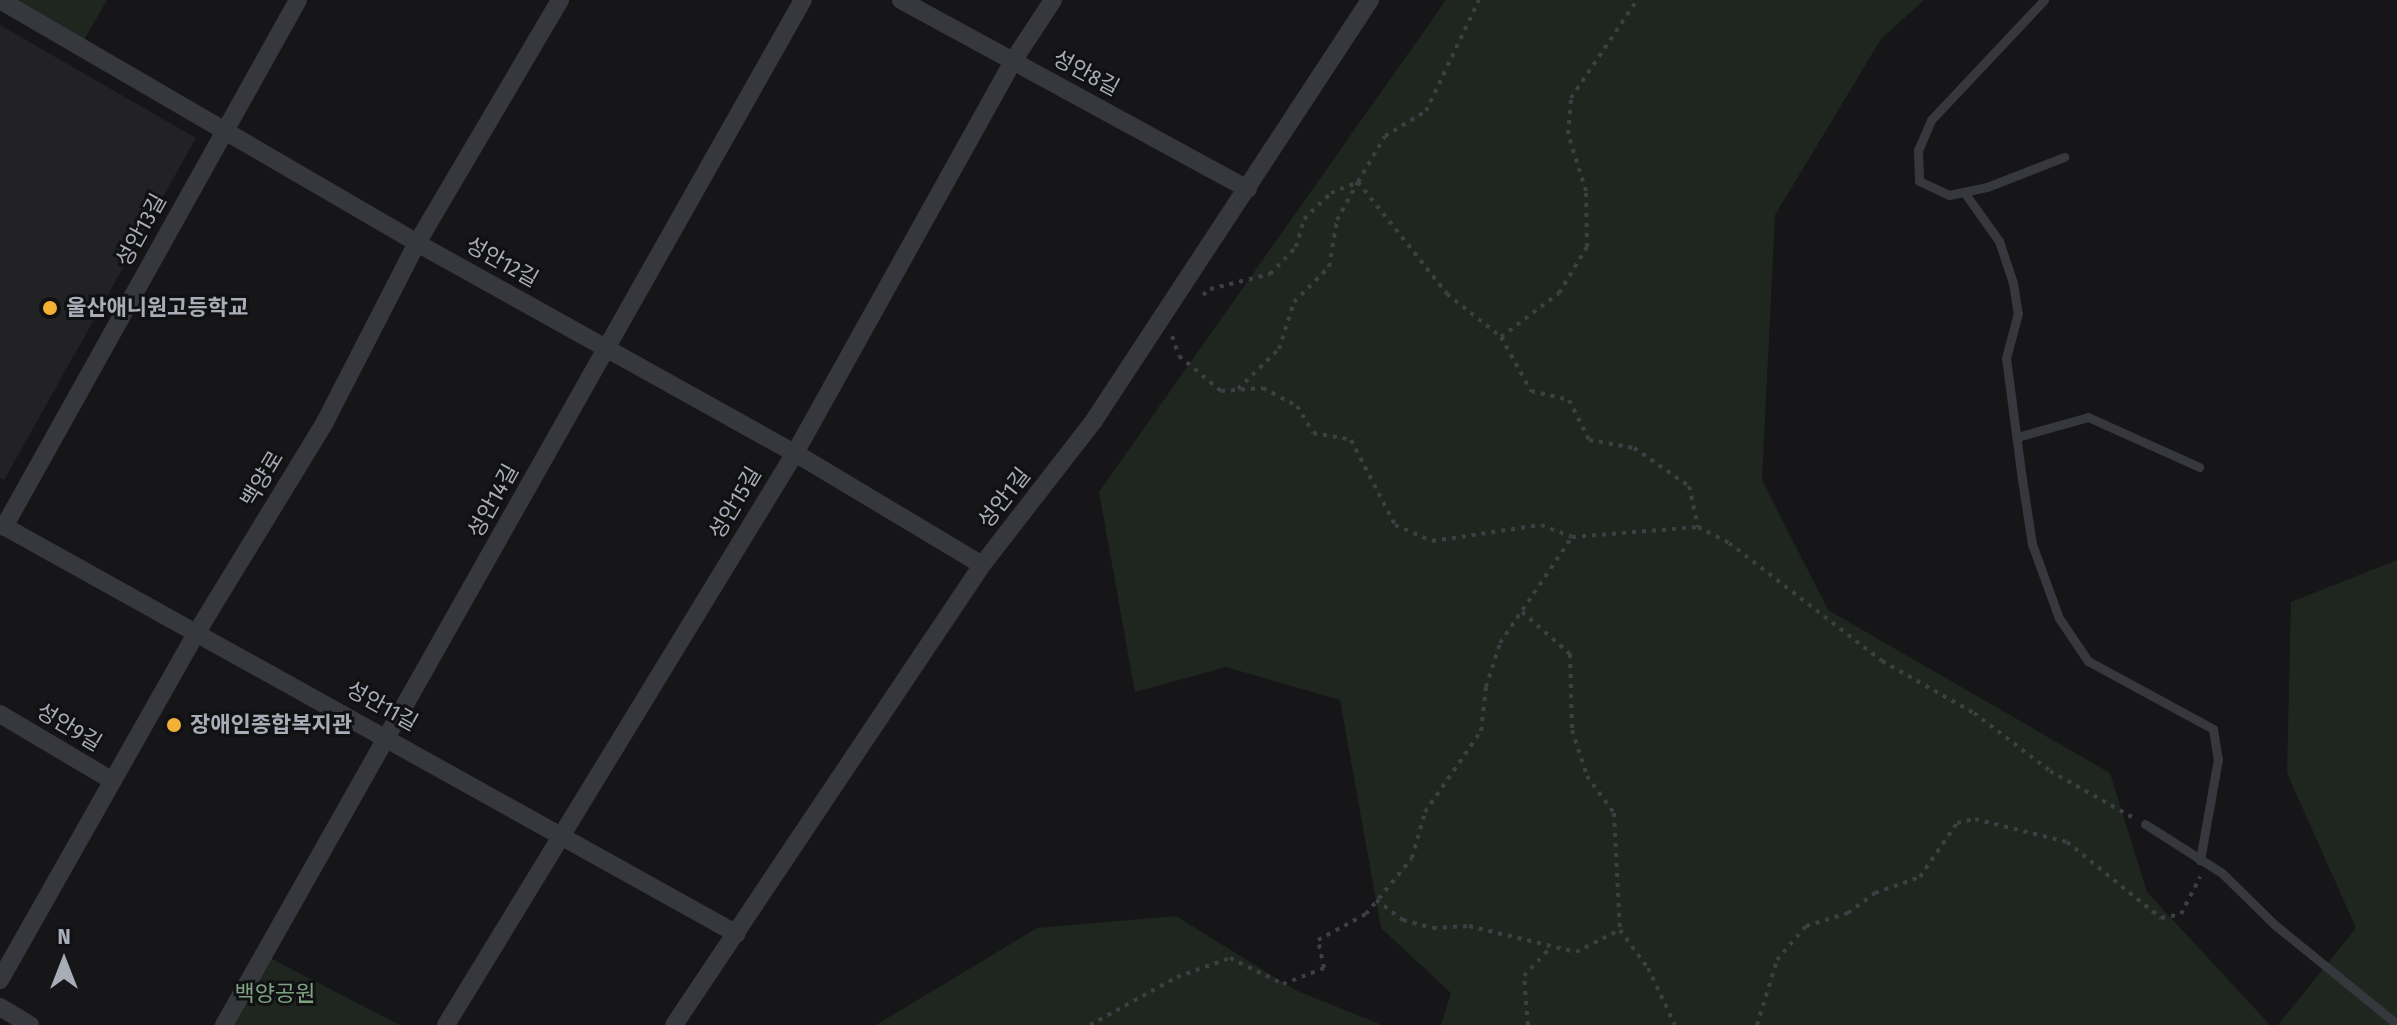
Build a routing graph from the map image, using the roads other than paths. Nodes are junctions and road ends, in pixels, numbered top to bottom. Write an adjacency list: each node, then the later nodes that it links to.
1 (0, 0): 10 (street, 성안12길)
2 (298, 0): 10 (street, 성안13길)
3 (560, 0): 14 (street, 백양로)
4 (803, 0): 15 (street, 성안14길)
5 (901, 0): 9 (street, 성안8길)
6 (1053, 0): 9 (street, 성안15길)
7 (1370, 0): 12 (street, 성안1길)
8 (2044, 0): 13 (lane)
9 (1013, 61): 12 (street, 성안8길); 17 (street, 성안15길)
10 (223, 130): 14 (street, 성안12길); 19 (street, 성안13길)
11 (2064, 157): 13 (lane)
12 (1248, 189): 20 (street, 성안1길)
13 (1964, 192): 16 (lane)
14 (417, 243): 15 (street, 성안12길); 21 (street, 백양로)
15 (607, 348): 17 (street, 성안12길); 23 (street, 성안14길)
16 (2017, 437): 18 (lane); 27 (lane)
17 (795, 453): 20 (street, 성안12길); 26 (street, 성안15길)
18 (2199, 467)
19 (2, 525): 21 (street, 성안11길)
20 (982, 565): 28 (street, 성안1길)
21 (197, 632): 23 (street, 성안11길); 24 (street, 백양로)
22 (0, 714): 24 (street, 성안9길)
23 (389, 736): 26 (street, 성안11길); 33 (street, 성안14길)
24 (113, 781): 29 (street, 백양로)
25 (2145, 824): 27 (lane)
26 (561, 835): 28 (street, 성안11길); 34 (street, 성안15길)
27 (2203, 862): 31 (lane)
28 (737, 934): 35 (street, 성안1길)
29 (0, 980)
30 (0, 1007): 32 (street)
31 (2397, 1024)
32 (30, 1025)
33 (224, 1025)
34 (446, 1025)
35 (674, 1025)

